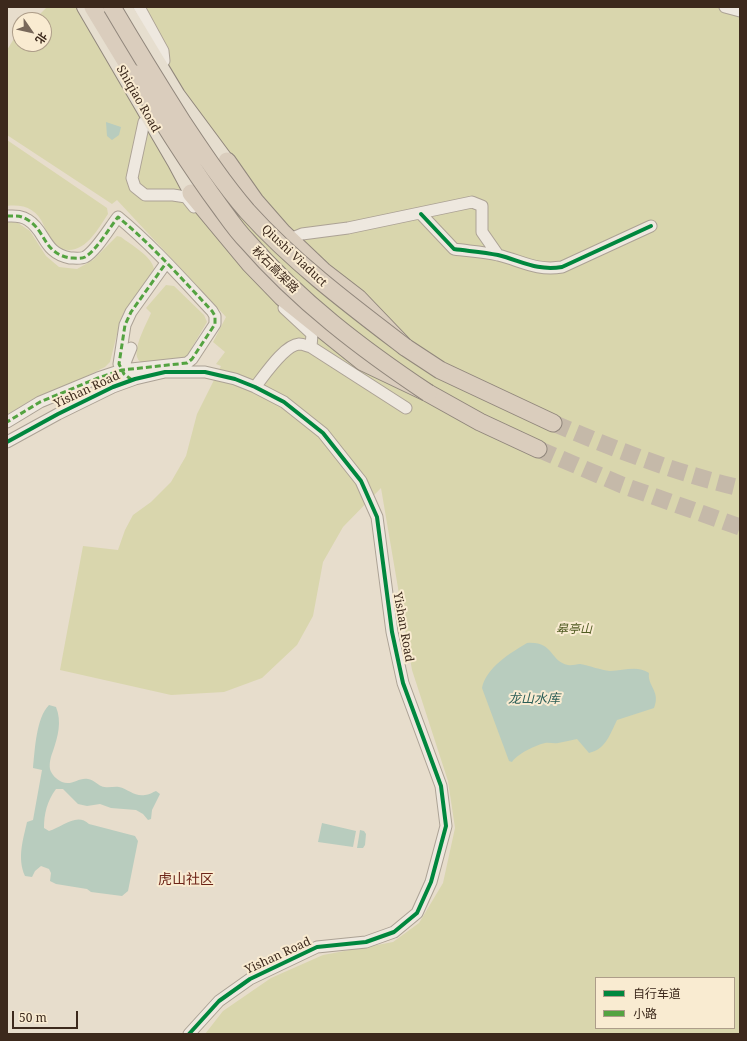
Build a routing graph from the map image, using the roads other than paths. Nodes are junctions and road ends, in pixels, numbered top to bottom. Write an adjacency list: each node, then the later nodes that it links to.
1 (84, 7): 11 (main road, Shiqiao Road)
2 (93, 7): 24 (highway, 秋石高架路, bridge)
3 (112, 7): 19 (highway, Qiushi Viaduct, bridge)
4 (125, 7): 10 (main road)
5 (139, 7): 8 (street)
6 (725, 7): 7 (street)
7 (740, 11)
8 (164, 61)
9 (144, 122): 18 (street)
10 (227, 161): 15 (highway)
11 (191, 193): 24 (highway, bridge)
12 (421, 214): 15 (street); 16 (street); 16 (street)
13 (7, 216): 17 (street)
14 (651, 226): 16 (street)
15 (290, 239): 19 (highway, bridge)
16 (498, 255)
17 (166, 263): 21 (street); 21 (street)
18 (311, 347): 23 (street); 25 (street)
19 (405, 347): 27 (highway, Qiushi Viaduct)
20 (131, 348): 21 (street)
21 (122, 370): 22 (street); 26 (street)
22 (132, 380): 23 (street, Yishan Road); 28 (street, Yishan Road)
23 (255, 387): 30 (street, Yishan Road)
24 (428, 393): 29 (highway, 秋石高架路)
25 (406, 408)
26 (7, 422)
27 (553, 423)
28 (7, 442)
29 (538, 449)
30 (189, 1034)

